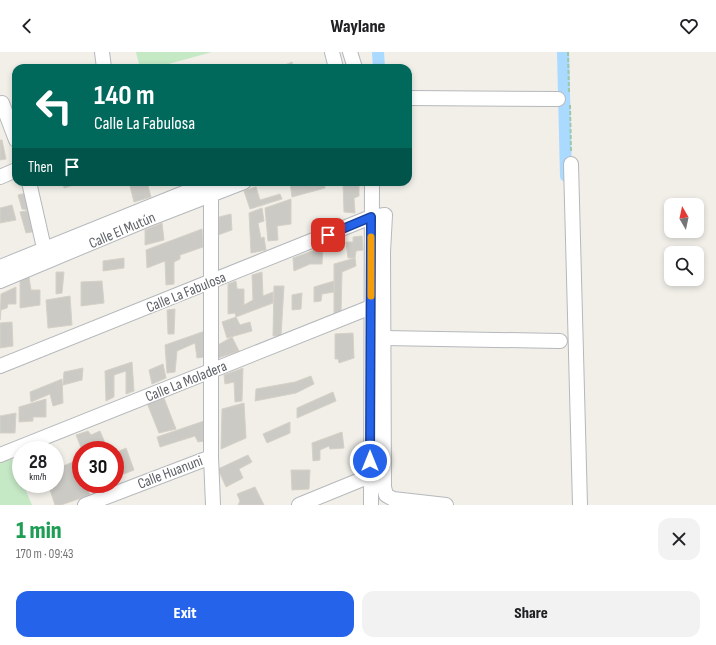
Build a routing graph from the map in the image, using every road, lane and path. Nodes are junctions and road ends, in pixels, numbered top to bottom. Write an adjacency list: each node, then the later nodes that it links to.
1 (102, 52): 5 (street)
2 (332, 52): 6 (street)
3 (350, 52): 7 (street)
4 (568, 52): 12 (path)
5 (104, 64)
6 (335, 64)
7 (354, 64)
8 (412, 98): 9 (street)
9 (558, 99)
10 (2, 103): 11 (street)
11 (12, 129)
12 (571, 164): 37 (street)
13 (12, 172): 14 (street)
14 (0, 177)
15 (30, 186): 20 (street)
16 (225, 186): 18 (street, Calle El Mutún)
17 (372, 186): 19 (street)
18 (211, 189): 20 (street, Calle El Mutún); 22 (street, Calle El Mutún); 23 (street)
19 (371, 217): 23 (street, Calle La Fabulosa); 24 (street); 25 (street)
20 (44, 248): 21 (street, Calle El Mutún)
21 (0, 267)
22 (0, 281)
23 (212, 282): 27 (street, Calle La Fabulosa); 28 (street)
24 (371, 307): 28 (street, Calle La Moladera); 31 (street)
25 (384, 338): 26 (street); 36 (street)
26 (560, 341)
27 (0, 366)
28 (211, 371): 29 (street, Calle La Moladera); 30 (street)
29 (0, 455)
30 (211, 457): 32 (street, Calle Huanuni); 33 (street)
31 (370, 476): 34 (street); 35 (street)
32 (84, 505)
33 (213, 505)
34 (300, 505)
35 (371, 505)
36 (446, 505)
37 (580, 505)

